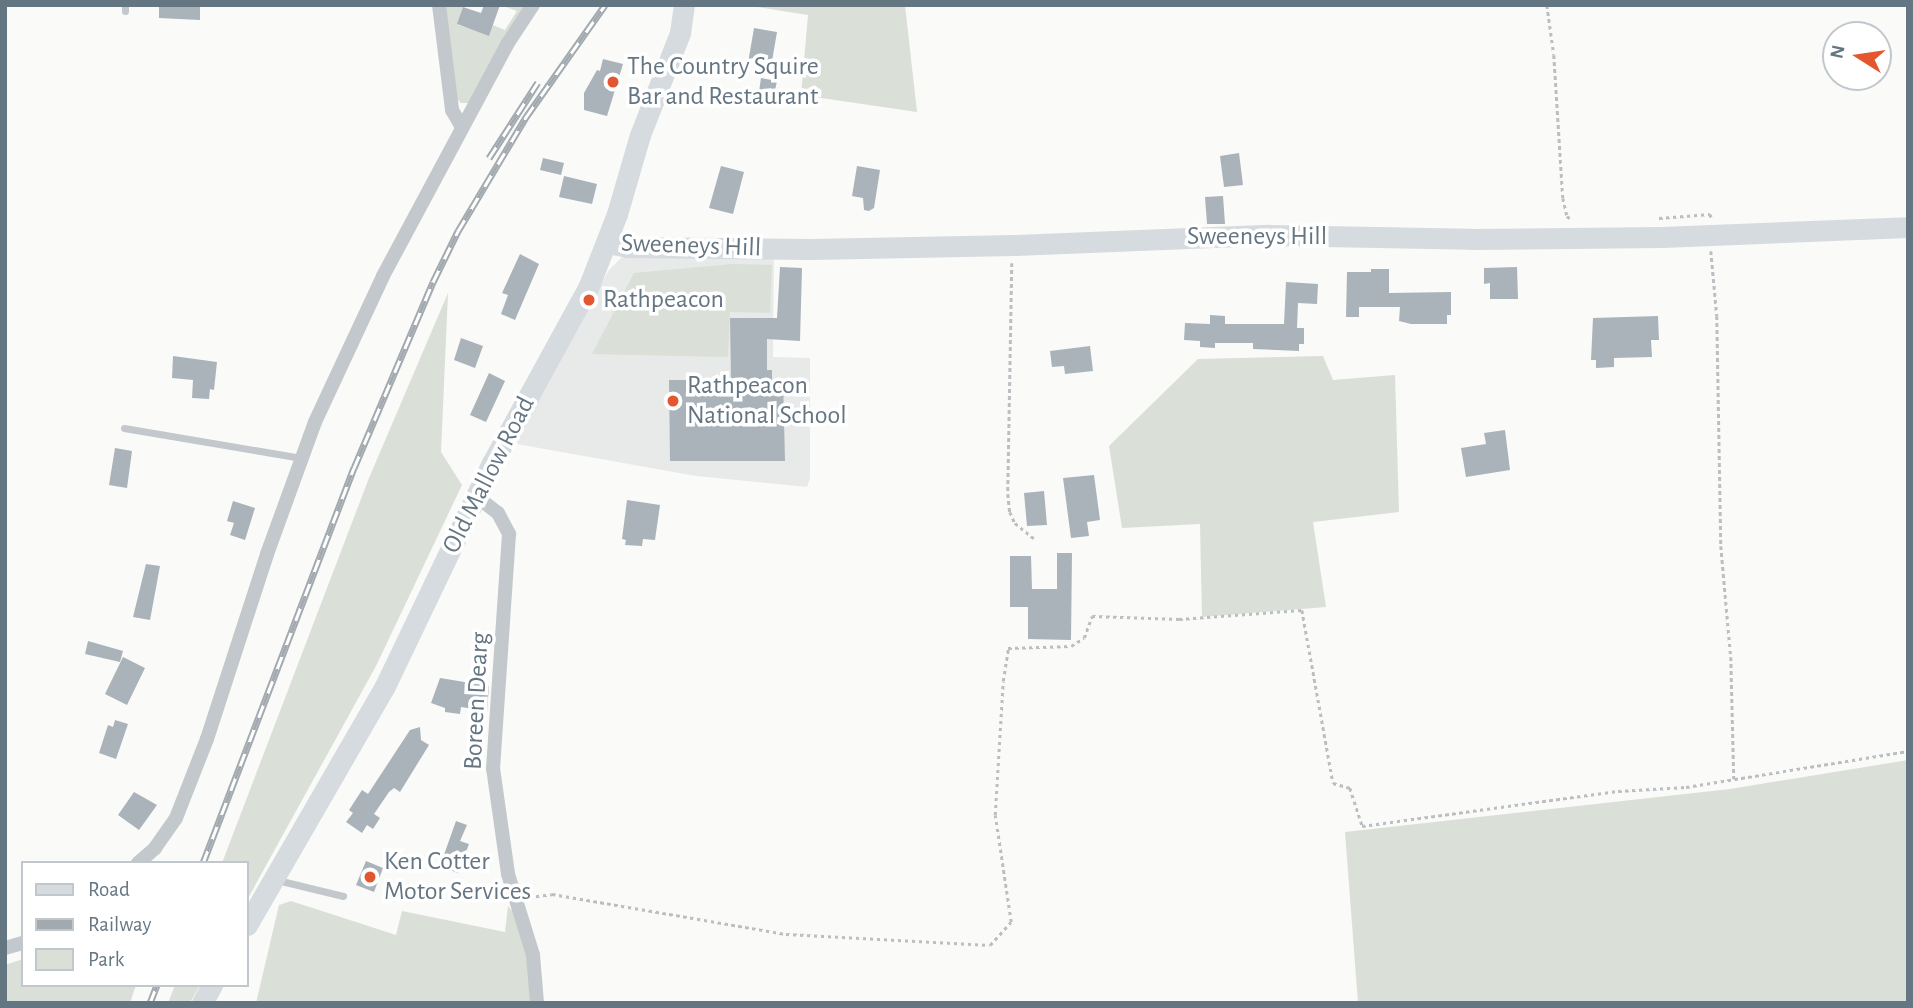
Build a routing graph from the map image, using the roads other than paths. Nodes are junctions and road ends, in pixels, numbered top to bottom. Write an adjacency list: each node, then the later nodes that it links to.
1 (439, 5): 4 (street)
2 (533, 5): 4 (street)
3 (684, 5): 6 (street, Old Mallow Road)
4 (463, 127): 8 (street)
5 (1908, 227): 6 (street, Sweeneys Hill)
6 (607, 243): 9 (street, Old Mallow Road)
7 (124, 428): 8 (lane)
8 (302, 458): 10 (street)
9 (475, 496): 11 (street, Old Mallow Road); 16 (street, Boreen Dearg)
10 (140, 861)
11 (273, 879): 12 (lane); 13 (street, Old Mallow Road)
12 (344, 896)
13 (248, 923)
14 (211, 987): 15 (street)
15 (202, 1003)
16 (537, 1003)

